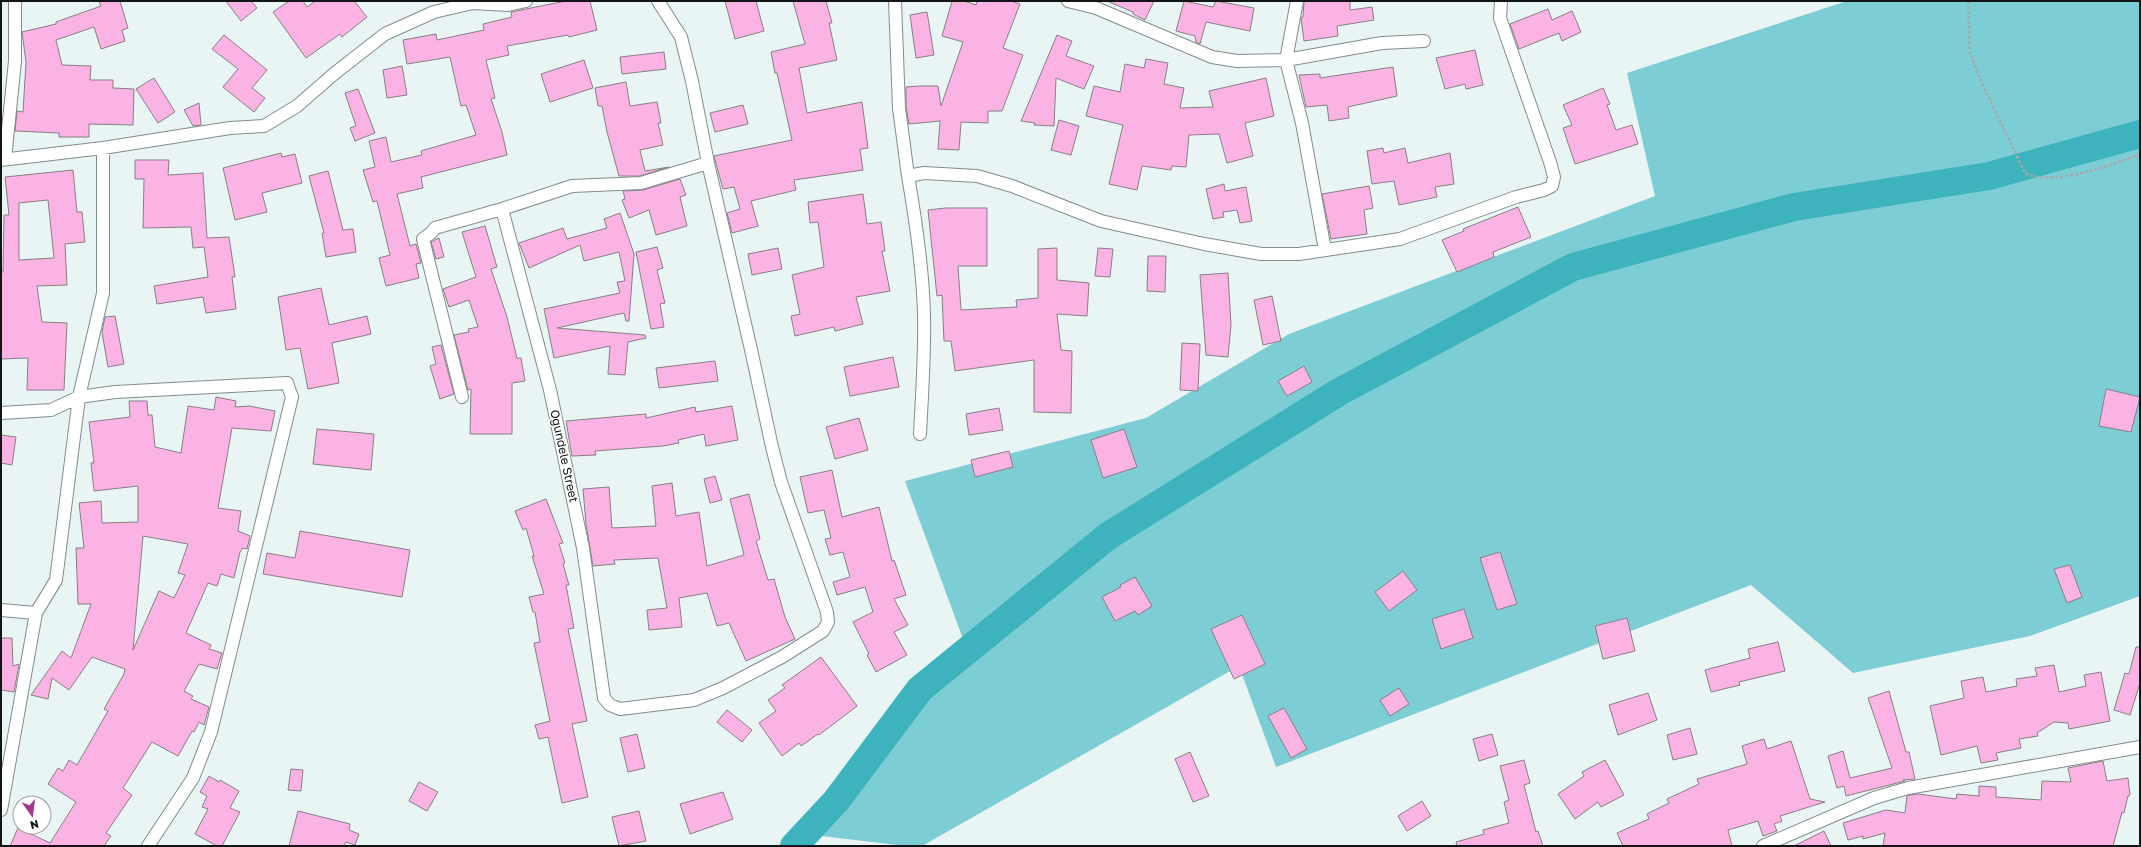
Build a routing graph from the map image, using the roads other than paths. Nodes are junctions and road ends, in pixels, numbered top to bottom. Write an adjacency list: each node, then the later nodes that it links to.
1 (15, 1): 12 (street)
2 (526, 1): 11 (street)
3 (658, 1): 13 (street)
4 (895, 1): 14 (street)
5 (1068, 1): 8 (street)
6 (1296, 1): 10 (street)
7 (1501, 1): 16 (street)
8 (1096, 4): 10 (street)
9 (1424, 41): 10 (street)
10 (1286, 60): 16 (street)
11 (103, 148): 12 (street); 17 (street)
12 (3, 160)
13 (708, 163): 15 (street); 15 (street, Ogundele Street)
14 (908, 176): 16 (street); 20 (street)
15 (502, 209): 18 (street)
16 (1325, 250)
17 (79, 397): 19 (street); 22 (street); 25 (street)
18 (462, 397)
19 (1, 413)
20 (920, 434)
21 (1, 610): 22 (street)
22 (36, 613): 24 (street)
23 (2140, 747): 26 (street)
24 (1, 810)
25 (148, 846)
26 (1763, 846)

